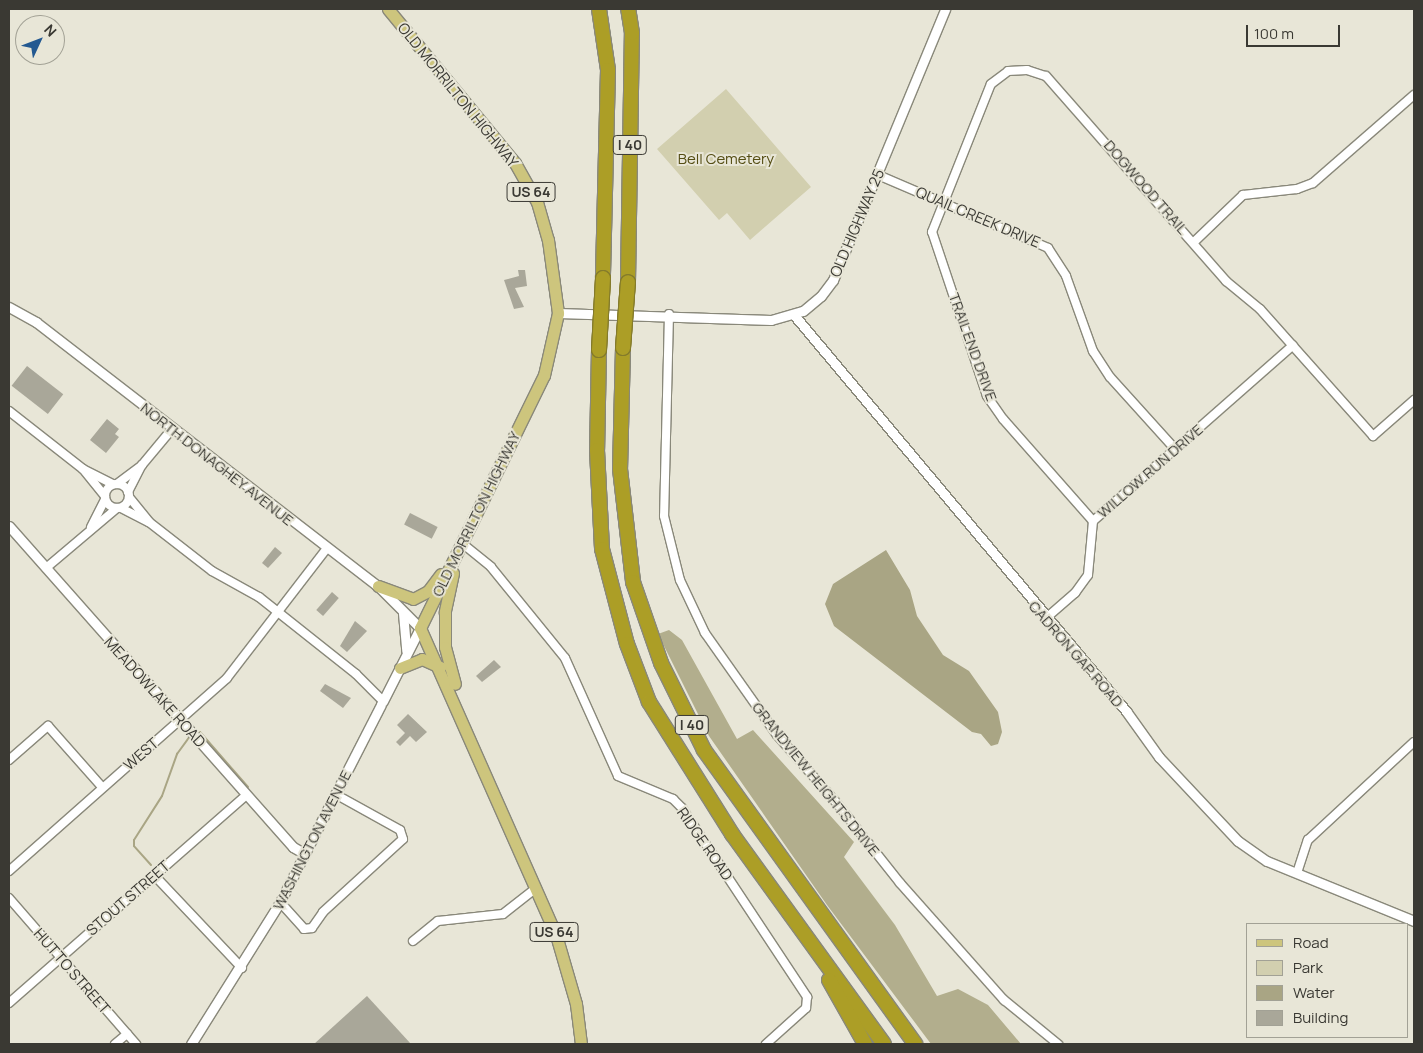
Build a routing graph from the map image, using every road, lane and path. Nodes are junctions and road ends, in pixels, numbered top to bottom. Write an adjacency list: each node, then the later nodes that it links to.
1 (388, 9): 10 (main road, OLD MORRILTON HIGHWAY / US 64)
2 (599, 9): 53 (highway, I 40, bridge)
3 (628, 9): 68 (highway, I 40, bridge)
4 (945, 9): 6 (street, OLD HIGHWAY 25)
5 (1414, 95): 8 (street)
6 (878, 174): 7 (street, QUAIL CREEK DRIVE); 12 (street, OLD HIGHWAY 25)
7 (941, 201): 8 (street, DOGWOOD TRAIL); 17 (street, QUAIL CREEK DRIVE); 24 (street, TRAIL END DRIVE)
8 (1194, 242): 13 (street, DOGWOOD TRAIL)
9 (9, 307): 16 (street, NORTH DONAGHEY AVENUE)
10 (558, 313): 11 (street, OLD HIGHWAY 25); 28 (main road, OLD MORRILTON HIGHWAY / US 64)
11 (669, 314): 12 (street, OLD HIGHWAY 25); 69 (street, GRANDVIEW HEIGHTS DRIVE)
12 (794, 315): 34 (street, CADRON GAP ROAD)
13 (1293, 345): 14 (street, DOGWOOD TRAIL); 17 (street, WILLOW RUN DRIVE)
14 (1414, 401)
15 (9, 411): 19 (street)
16 (172, 430): 18 (street); 29 (street, NORTH DONAGHEY AVENUE)
17 (1175, 449): 24 (street, WILLOW RUN DRIVE)
18 (142, 465): 20 (street); 21 (street)
19 (83, 469): 20 (street); 22 (street)
20 (115, 484): 21 (street); 22 (street)
21 (128, 494): 23 (street); 25 (street)
22 (105, 498): 23 (street); 27 (street)
23 (119, 508): 25 (street); 27 (street)
24 (1094, 521): 34 (street, WILLOW RUN DRIVE)
25 (149, 522): 33 (street)
26 (9, 526): 30 (street, MEADOWLAKE ROAD)
27 (90, 529): 30 (street)
28 (463, 544): 31 (main road); 35 (main road, OLD MORRILTON HIGHWAY / US 64); 43 (main road); 65 (street, RIDGE ROAD)
29 (327, 548): 31 (street, NORTH DONAGHEY AVENUE); 33 (street, WEST)
30 (46, 568): 40 (street, MEADOWLAKE ROAD)
31 (378, 586): 32 (street, NORTH DONAGHEY AVENUE)
32 (400, 608): 35 (street, NORTH DONAGHEY AVENUE); 36 (street)
33 (280, 614): 39 (street); 40 (street, WEST)
34 (1045, 619): 49 (street, CADRON GAP ROAD)
35 (420, 628): 36 (street, WASHINGTON AVENUE); 37 (main road, US 64)
36 (405, 657): 38 (street, WASHINGTON AVENUE)
37 (440, 667): 38 (main road); 43 (main road, US 64)
38 (400, 668): 39 (street, WASHINGTON AVENUE)
39 (382, 703): 45 (street, WASHINGTON AVENUE)
40 (180, 720): 44 (street, WEST); 46 (street, MEADOWLAKE ROAD)
41 (1414, 742): 49 (street)
42 (9, 760): 44 (street)
43 (481, 762): 51 (main road, US 64)
44 (102, 788): 48 (street, WEST)
45 (335, 794): 47 (street, WASHINGTON AVENUE); 54 (street)
46 (247, 795): 47 (street, MEADOWLAKE ROAD); 50 (street, STOUT STREET)
47 (305, 854): 54 (street, WASHINGTON AVENUE)
48 (9, 871)
49 (1297, 873): 55 (street, CADRON GAP ROAD)
50 (154, 875): 57 (street, STOUT STREET); 58 (street)
51 (536, 888): 56 (street); 64 (main road, US 64)
52 (9, 898): 57 (street, HUTTO STREET)
53 (781, 900): 66 (highway); 67 (highway, I 40)
54 (280, 902): 58 (street, WASHINGTON AVENUE)
55 (1414, 921)
56 (412, 940)
57 (60, 958): 59 (street, STOUT STREET); 60 (street, HUTTO STREET)
58 (242, 968): 63 (street, WASHINGTON AVENUE)
59 (9, 1003)
60 (127, 1034): 61 (street); 62 (street, HUTTO STREET)
61 (115, 1044)
62 (136, 1044)
63 (191, 1044)
64 (581, 1044)
65 (766, 1044)
66 (865, 1044)
67 (884, 1044)
68 (915, 1044)
69 (1058, 1044)

